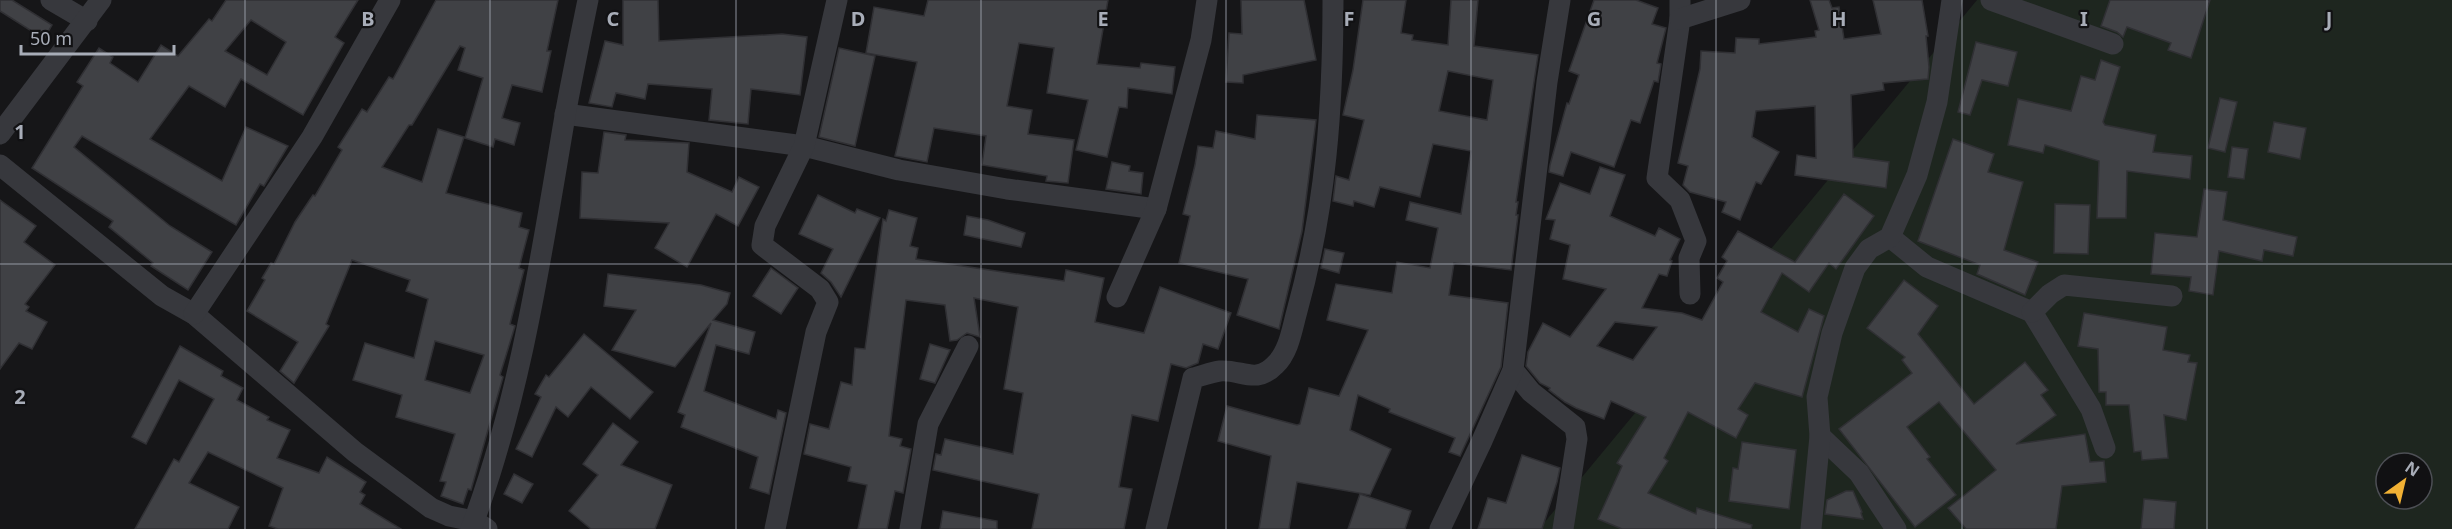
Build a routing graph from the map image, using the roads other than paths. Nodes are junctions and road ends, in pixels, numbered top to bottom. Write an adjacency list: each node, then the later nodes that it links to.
1 (51, 0): 13 (street)
2 (101, 0): 13 (street)
3 (390, 0): 25 (street)
4 (588, 0): 15 (street)
5 (837, 0): 17 (street)
6 (1207, 0): 19 (street)
7 (1333, 0): 33 (street)
8 (1560, 0): 27 (street)
9 (1740, 0): 12 (street)
10 (1952, 0): 20 (street)
11 (1991, 0): 14 (street)
12 (1680, 9): 21 (street)
13 (87, 21): 16 (street)
14 (2113, 44)
15 (565, 114): 17 (street); 30 (street)
16 (0, 134)
17 (804, 146): 19 (street); 31 (street)
18 (0, 165): 25 (street)
19 (1156, 209): 23 (street)
20 (1890, 237): 24 (street); 28 (street)
21 (1690, 294)
22 (2172, 296): 24 (street)
23 (1117, 297)
24 (2032, 312): 29 (street)
25 (194, 314): 30 (street)
26 (968, 346): 32 (street)
27 (1513, 370): 34 (street); 35 (street)
28 (1820, 435): 36 (street); 37 (street)
29 (2106, 448)
30 (477, 526)
31 (775, 529)
32 (910, 529)
33 (1156, 529)
34 (1440, 529)
35 (1563, 529)
36 (1811, 529)
37 (1896, 529)

